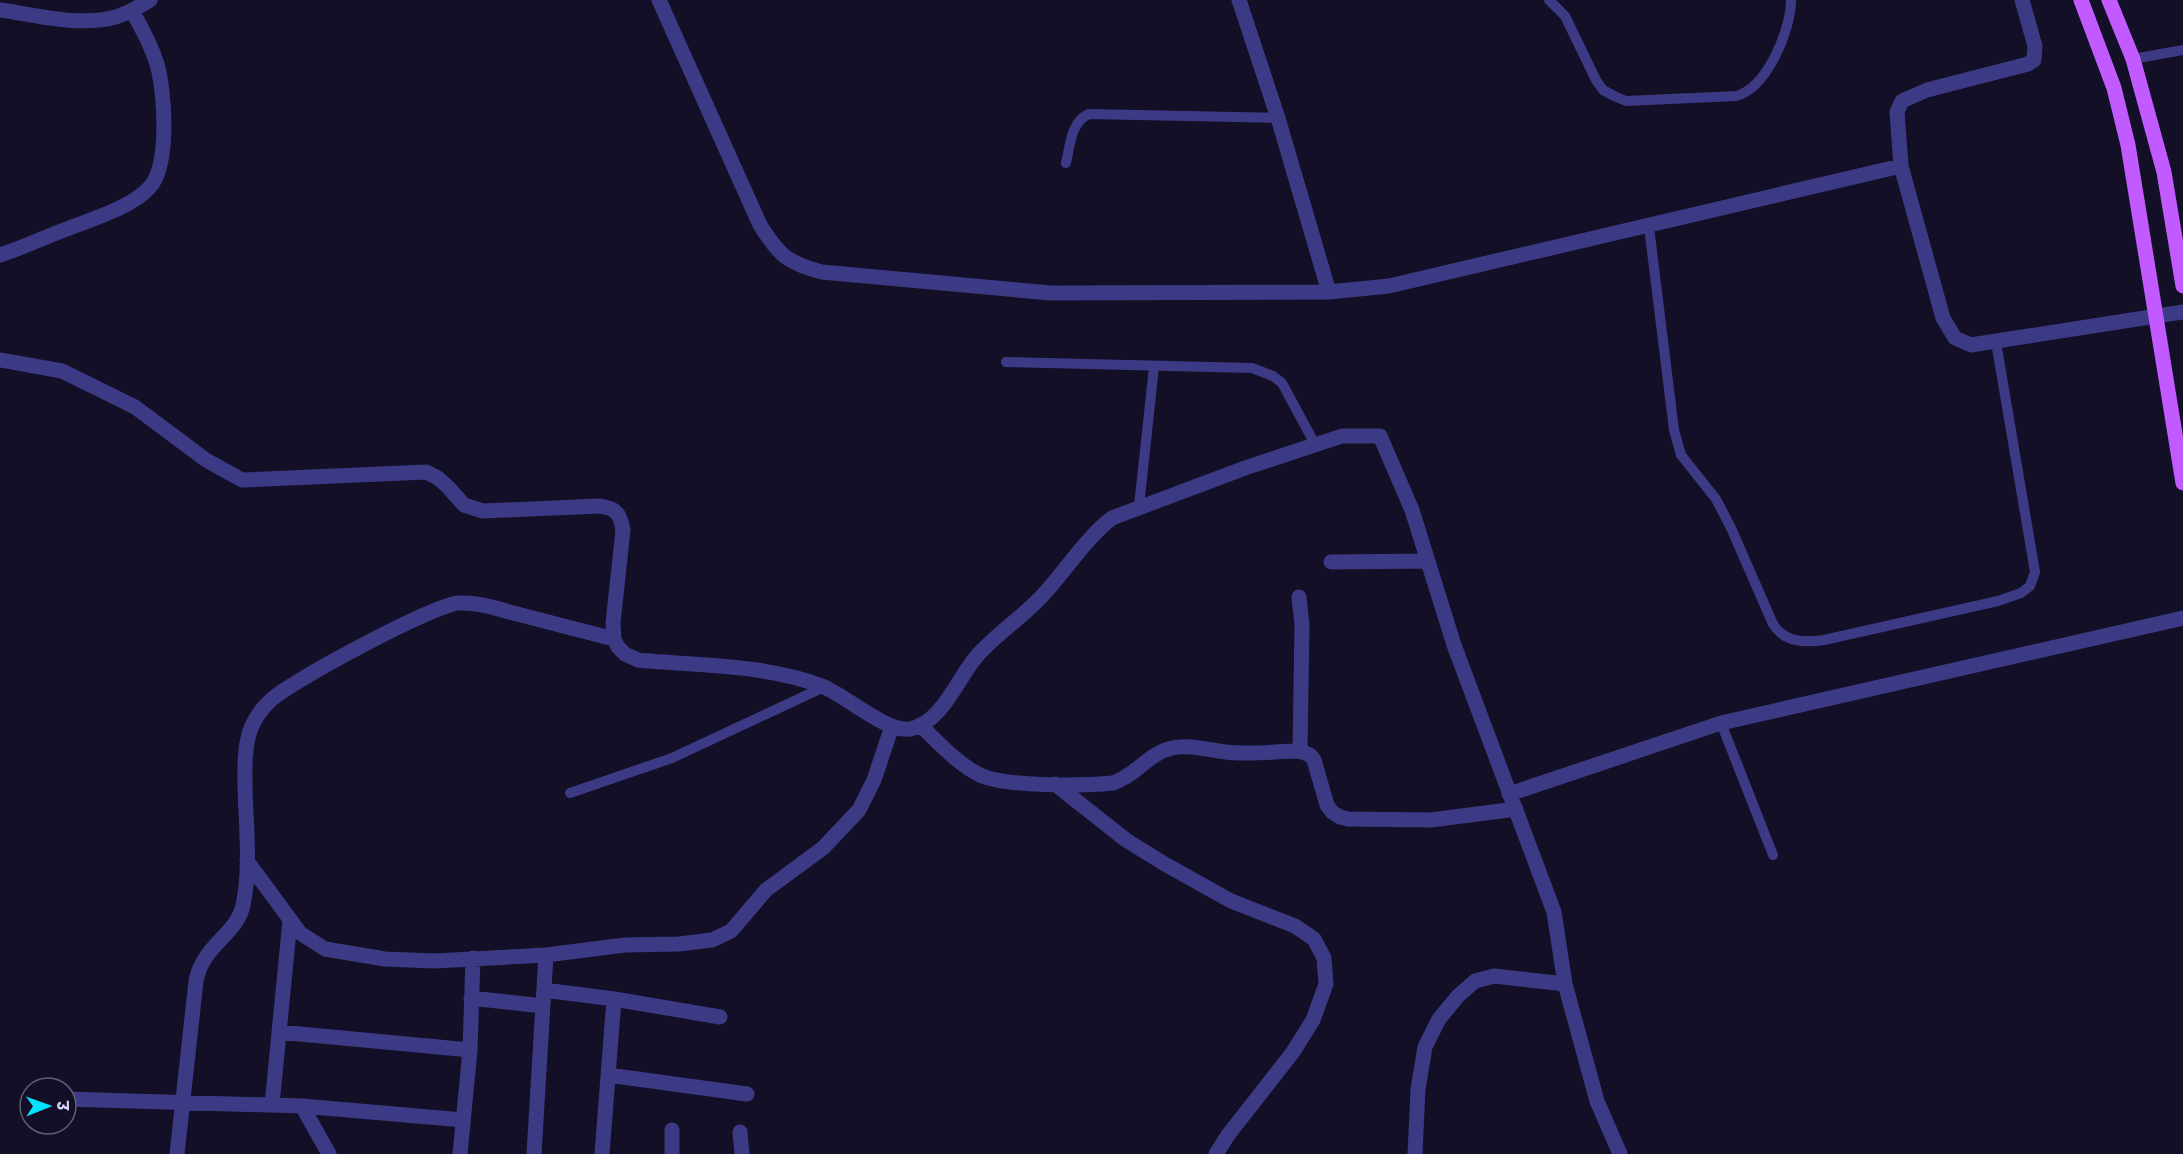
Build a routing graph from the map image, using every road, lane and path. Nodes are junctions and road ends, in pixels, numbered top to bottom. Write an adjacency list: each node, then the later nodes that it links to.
1 (150, 0): 10 (street)
2 (659, 0): 19 (street)
3 (1239, 0): 13 (street)
4 (1549, 0): 5 (lane)
5 (1791, 0)
6 (2022, 0): 15 (street)
7 (2082, 0): 21 (main road)
8 (2109, 0): 12 (main road)
9 (0, 10): 10 (street)
10 (132, 11): 17 (street)
11 (2183, 50): 12 (lane)
12 (2133, 59): 18 (main road)
13 (1278, 118): 14 (lane); 19 (street)
14 (1066, 163)
15 (1901, 166): 16 (street); 22 (street)
16 (1648, 227): 19 (street); 22 (lane)
17 (0, 255)
18 (2183, 286)
19 (1329, 292)
20 (2183, 312): 21 (street)
21 (2157, 316): 22 (street); 27 (main road)
22 (1996, 342)
23 (0, 360): 33 (street)
24 (1006, 362): 25 (lane)
25 (1154, 367): 26 (lane); 28 (lane)
26 (1316, 446): 28 (street); 29 (street)
27 (2183, 483)
28 (1139, 506): 36 (street)
29 (1428, 561): 30 (street); 41 (street)
30 (1331, 562)
31 (1299, 597): 38 (street)
32 (2183, 618): 35 (street)
33 (614, 639): 34 (street); 44 (street)
34 (824, 687): 37 (street); 40 (lane)
35 (1721, 723): 41 (street); 43 (lane)
36 (920, 725): 37 (street); 39 (street)
37 (892, 726): 46 (street)
38 (1300, 751): 39 (street); 42 (street)
39 (1055, 784): 72 (street)
40 (570, 793)
41 (1509, 794): 42 (street)
42 (1516, 809): 48 (street)
43 (1773, 855)
44 (247, 861): 45 (street); 59 (street)
45 (290, 920): 47 (street); 54 (street)
46 (546, 955): 47 (street); 49 (street)
47 (473, 958): 50 (street)
48 (1565, 984): 73 (street); 74 (street)
49 (544, 990): 51 (street); 52 (street)
50 (471, 998): 52 (street); 55 (street)
51 (614, 999): 53 (street); 56 (street)
52 (543, 1006): 68 (street)
53 (720, 1017)
54 (279, 1032): 55 (street); 60 (street)
55 (470, 1050): 62 (street)
56 (608, 1075): 57 (street); 69 (street)
57 (747, 1094)
58 (78, 1099): 59 (street)
59 (183, 1103): 60 (street); 65 (street)
60 (272, 1105): 61 (street)
61 (302, 1106): 62 (street); 66 (street)
62 (463, 1120): 67 (street)
63 (672, 1130): 70 (street)
64 (740, 1132): 71 (street)
65 (177, 1154)
66 (329, 1154)
67 (460, 1154)
68 (534, 1154)
69 (602, 1154)
70 (672, 1154)
71 (742, 1154)
72 (1216, 1154)
73 (1416, 1154)
74 (1620, 1154)

